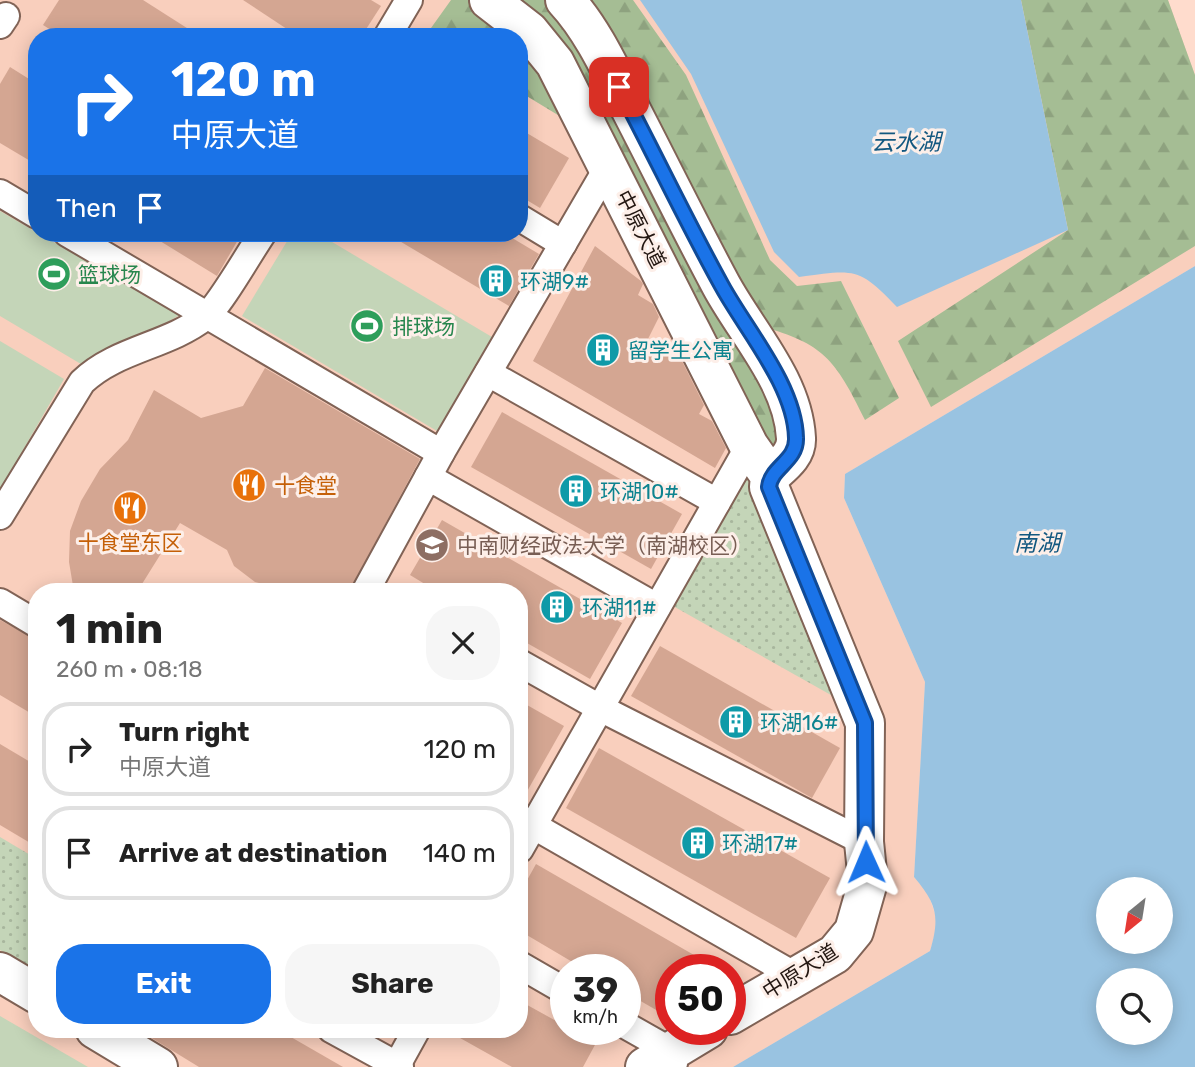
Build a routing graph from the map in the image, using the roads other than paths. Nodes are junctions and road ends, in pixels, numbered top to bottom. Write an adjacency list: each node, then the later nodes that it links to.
1 (409, 0): 4 (street)
2 (489, 0): 5 (main road, 中原大道)
3 (565, 0): 17 (main road)
4 (392, 28)
5 (525, 28)
6 (528, 30): 7 (main road, 中原大道)
7 (609, 165): 13 (street); 17 (main road, 中原大道)
8 (0, 193): 9 (street)
9 (28, 210)
10 (528, 223): 13 (street)
11 (82, 242): 14 (street)
12 (257, 242): 14 (street)
13 (563, 244): 15 (street)
14 (207, 316): 16 (street); 20 (street)
15 (488, 373): 16 (street); 19 (street)
16 (441, 453): 18 (street)
17 (760, 461): 19 (street); 29 (main road, 中原大道)
18 (428, 477): 21 (street); 23 (street)
19 (717, 502): 23 (street)
20 (0, 516)
21 (379, 583)
22 (0, 602): 24 (street)
23 (657, 607): 26 (street)
24 (28, 619)
25 (528, 668): 26 (street)
26 (600, 708): 27 (street); 29 (street)
27 (528, 819)
28 (528, 823): 32 (street)
29 (864, 842): 32 (main road, 中原大道)
30 (528, 970): 33 (street)
31 (0, 972): 34 (main road)
32 (794, 975): 35 (main road, 中原大道)
33 (550, 982)
34 (28, 989)
35 (746, 1005)
36 (117, 1038): 43 (main road)
37 (347, 1038): 42 (street)
38 (412, 1038): 42 (street)
39 (641, 1040): 41 (street)
40 (686, 1045): 41 (main road)
41 (664, 1061)
42 (397, 1066)
43 (158, 1067)

